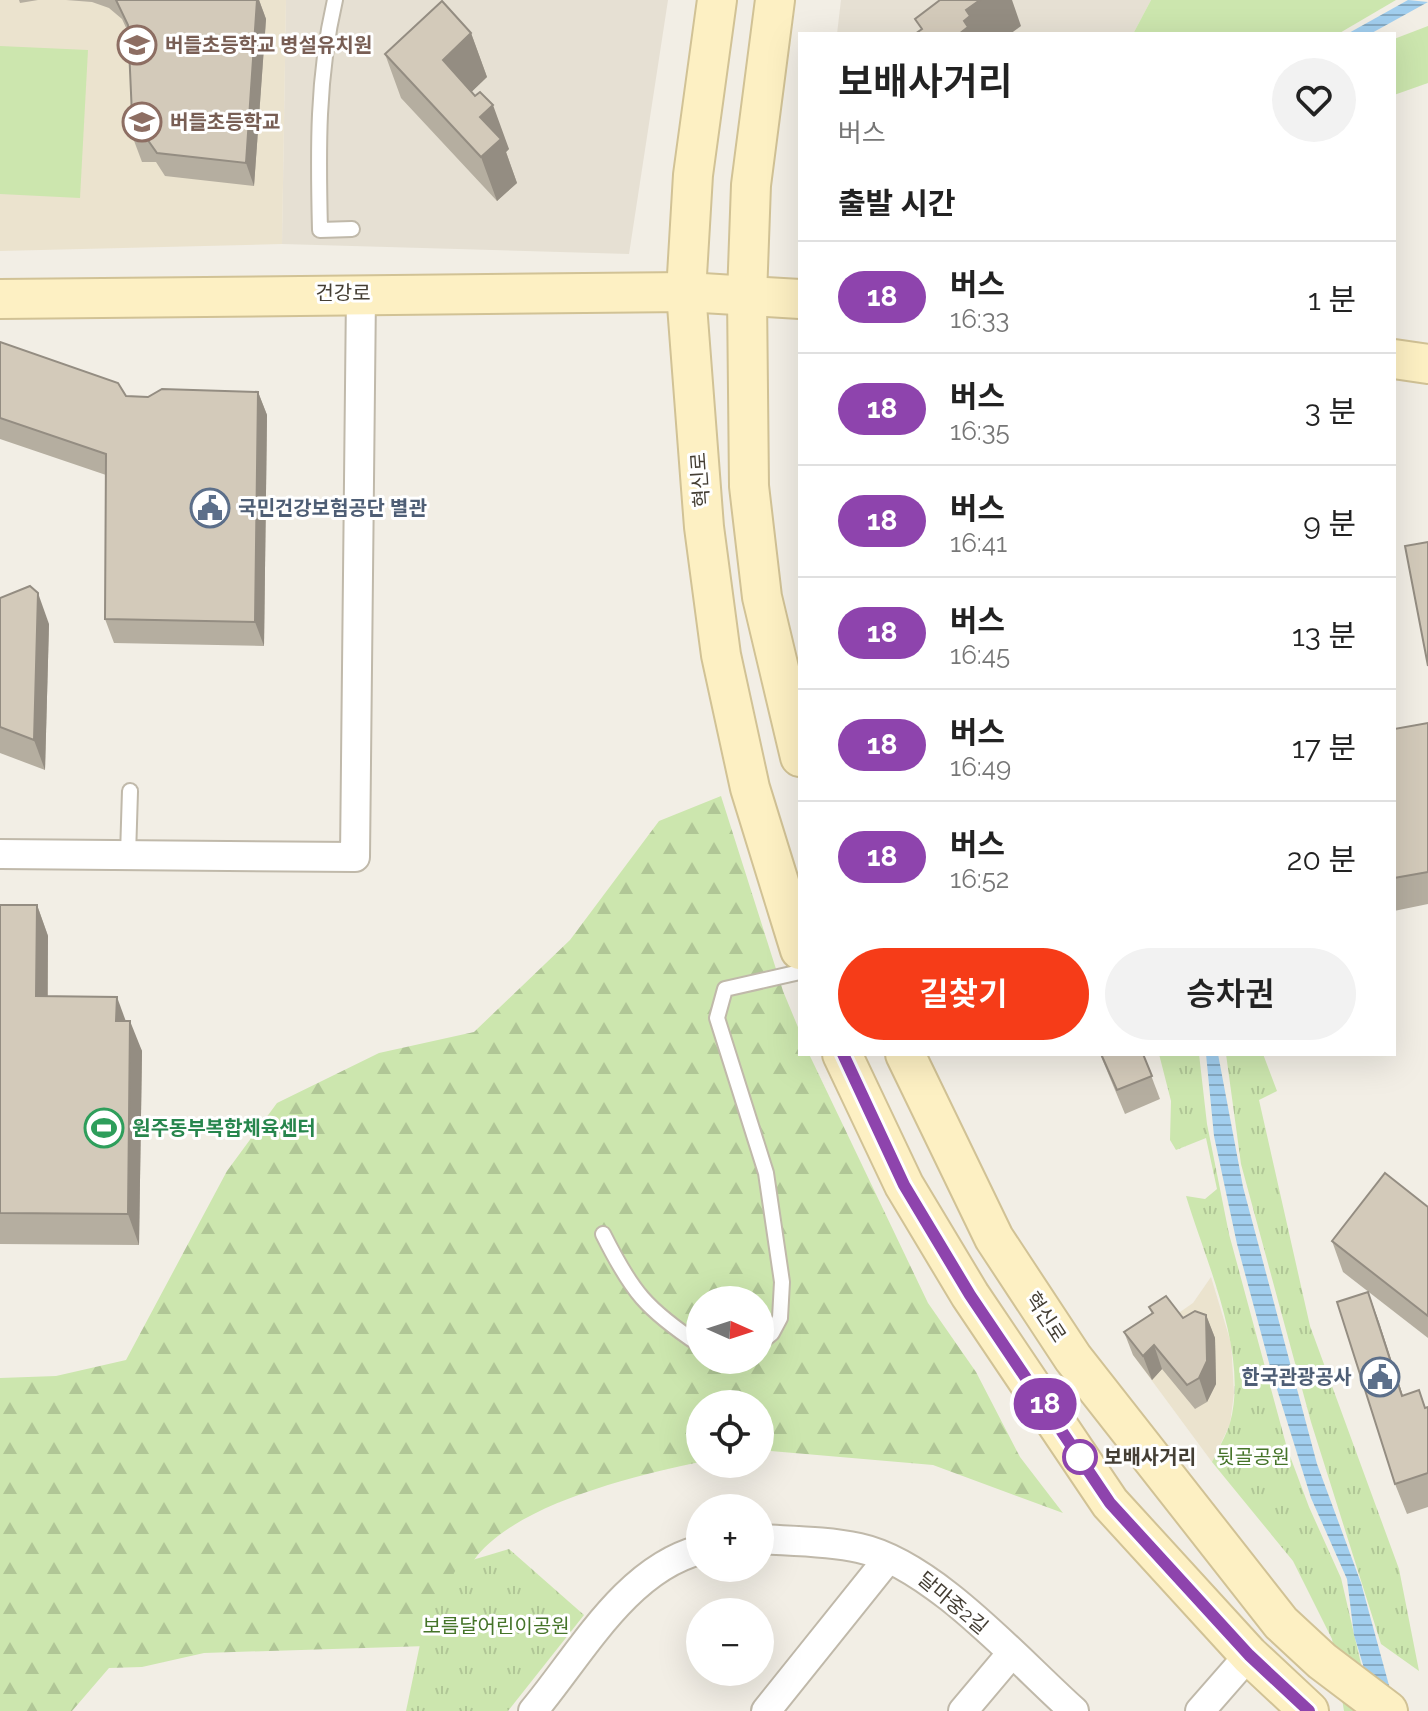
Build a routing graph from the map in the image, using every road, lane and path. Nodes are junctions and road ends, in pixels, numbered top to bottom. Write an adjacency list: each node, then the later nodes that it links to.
1 (335, 0): 4 (lane)
2 (717, 0): 5 (street, 혁신로)
3 (775, 0): 7 (street)
4 (352, 229)
5 (686, 292): 6 (street, 건강로); 7 (street, 건강로); 16 (street, 혁신로)
6 (361, 293): 8 (street, 건강로); 15 (street)
7 (747, 296): 9 (street); 12 (street)
8 (0, 299)
9 (798, 299)
10 (1396, 359): 11 (street)
11 (1428, 364)
12 (798, 749)
13 (130, 791): 15 (lane)
14 (0, 854): 15 (street)
15 (128, 855)
16 (798, 944)
17 (798, 972): 21 (lane)
18 (843, 1056): 28 (street)
19 (906, 1056): 26 (street, 혁신로)
20 (603, 1234): 22 (lane)
21 (774, 1329)
22 (686, 1336)
23 (774, 1540): 25 (street, 달마중2길)
24 (686, 1554): 29 (street)
25 (887, 1560): 27 (street, 달마중2길); 30 (street)
26 (1281, 1623): 28 (street); 35 (street, 혁신로)
27 (1011, 1654): 31 (street); 32 (street, 달마중2길)
28 (1249, 1655): 33 (street); 34 (street)
29 (533, 1711)
30 (766, 1711)
31 (963, 1711)
32 (1074, 1711)
33 (1200, 1711)
34 (1309, 1711)
35 (1388, 1711)

